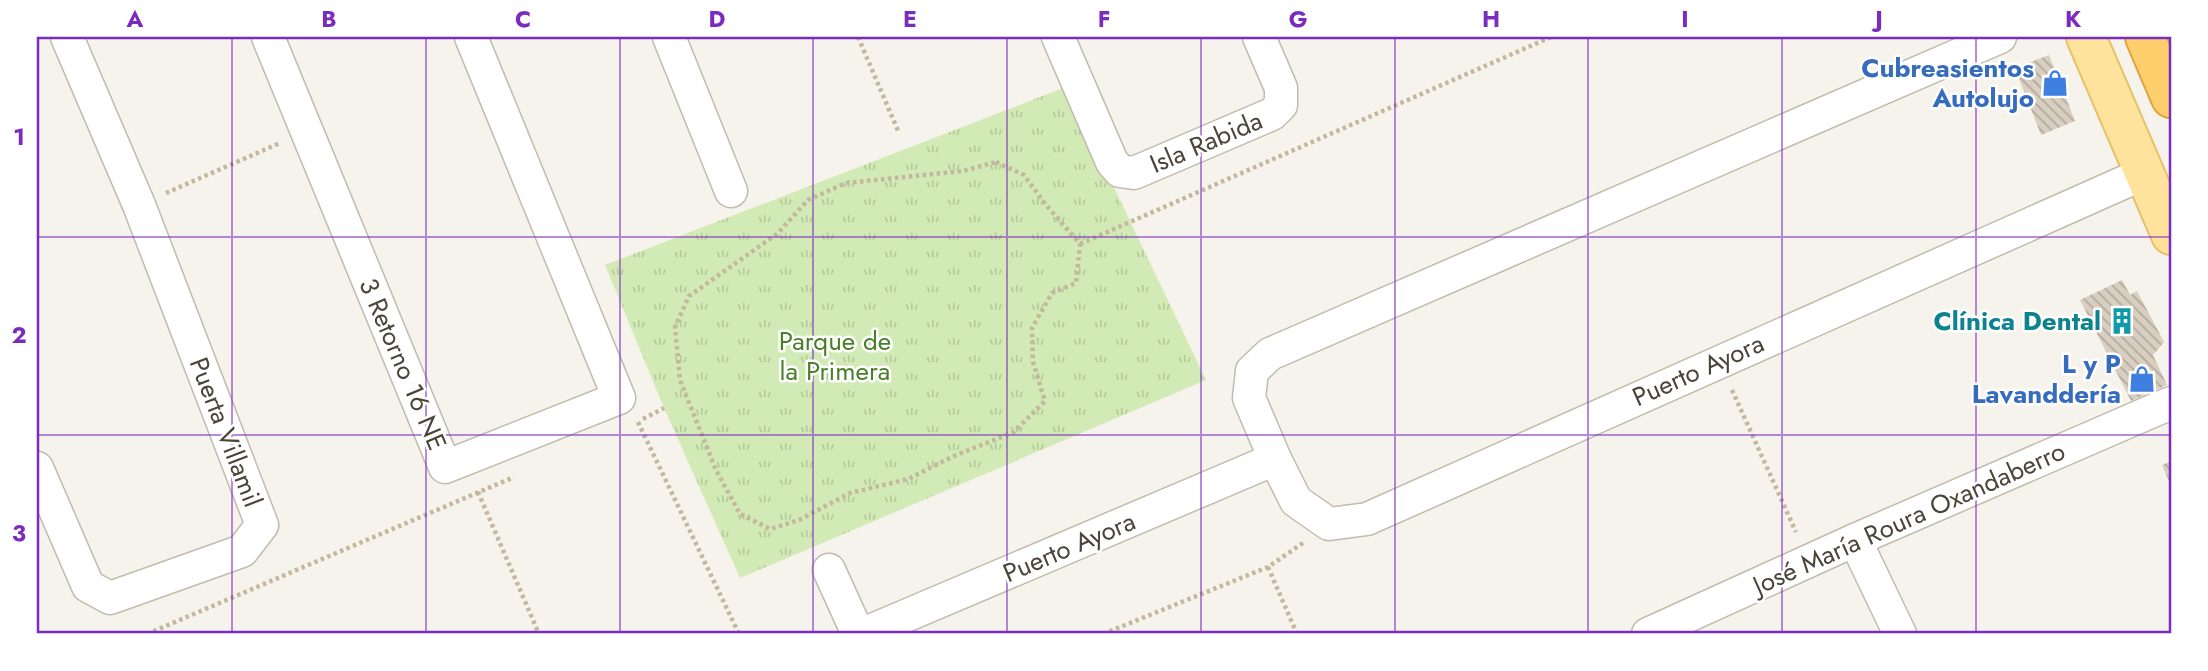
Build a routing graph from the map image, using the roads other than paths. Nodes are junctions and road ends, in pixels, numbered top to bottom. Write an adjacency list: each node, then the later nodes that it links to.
1 (66, 37): 16 (street, Puerta Villamil)
2 (268, 37): 3 (street, 3 Retorno 16 NE)
3 (471, 37)
4 (669, 37): 12 (street)
5 (1058, 37): 6 (street, Isla Rabida)
6 (1259, 37)
7 (2000, 37): 15 (street)
8 (2086, 37): 11 (main road)
9 (2145, 37): 10 (highway)
10 (2171, 98)
11 (2145, 173): 13 (main road); 15 (street, Puerto Ayora)
12 (731, 191)
13 (2171, 235)
14 (2171, 403): 17 (street, José María Roura Oxandaberro)
15 (1275, 459): 20 (street, Puerto Ayora)
16 (37, 468)
17 (1855, 540): 19 (street, José María Roura Oxandaberro); 22 (street)
18 (829, 570): 20 (street, Puerto Ayora)
19 (1694, 624): 21 (street, José María Roura Oxandaberro)
20 (861, 634)
21 (1648, 634)
22 (1899, 634)

